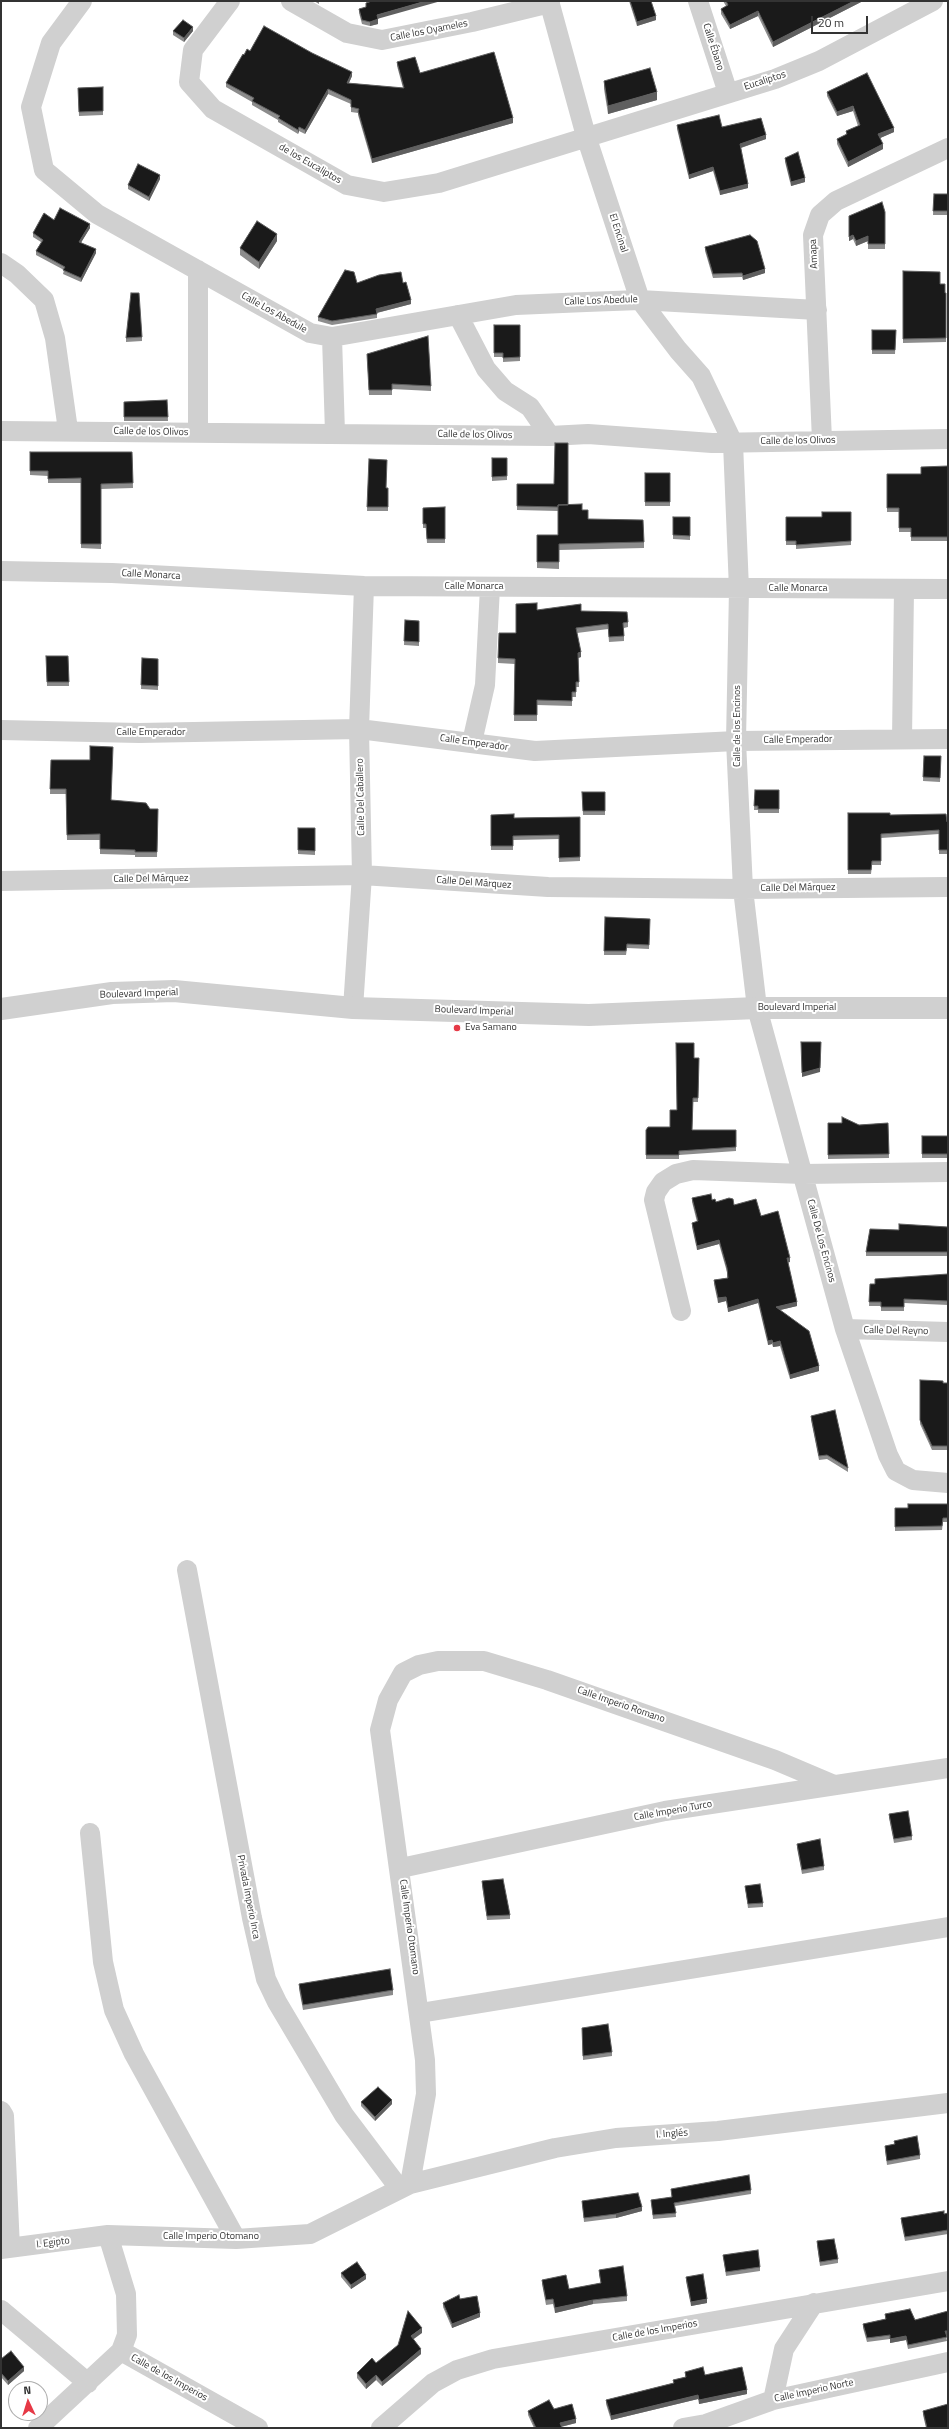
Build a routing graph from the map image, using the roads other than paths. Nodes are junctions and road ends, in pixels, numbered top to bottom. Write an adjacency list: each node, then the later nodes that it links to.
1 (82, 1): 11 (street, Calle Los Abedule)
2 (230, 1): 8 (street, de los Eucaliptos)
3 (291, 1): 6 (street, Calle los Oyameles)
4 (698, 1): 7 (street, Calle Ébano)
5 (934, 1): 7 (street, Eucaliptos)
6 (550, 2): 8 (street, El Encinal)
7 (728, 93): 8 (street, Eucaliptos)
8 (586, 136): 12 (street, El Encinal)
9 (948, 148): 13 (street, Amapa)
10 (1, 263): 16 (street)
11 (198, 270): 15 (street, Calle Los Abedule); 18 (street)
12 (640, 300): 13 (street, Calle Los Abedule); 14 (street, Calle Los Abedule); 23 (street, El Encinal)
13 (817, 310): 22 (street, Amapa)
14 (458, 315): 15 (street, Calle Los Abedule); 20 (street)
15 (332, 337): 19 (street)
16 (68, 430): 17 (street, Calle de los Olivos); 18 (street, Calle de los Olivos)
17 (1, 431)
18 (198, 433): 19 (street, Calle de los Olivos)
19 (335, 433): 20 (street, Calle de los Olivos)
20 (550, 436): 23 (street, Calle de los Olivos)
21 (948, 439): 22 (street, Calle de los Olivos)
22 (822, 440): 23 (street, Calle de los Olivos)
23 (733, 443): 27 (street, Calle de los Encinos)
24 (1, 571): 25 (street, Calle Monarca)
25 (364, 586): 26 (street, Calle Monarca); 30 (street, Calle Del Caballero)
26 (490, 587): 27 (street, Calle Monarca); 35 (street)
27 (739, 589): 29 (street, Calle Monarca); 34 (street, Calle de los Encinos)
28 (948, 589): 29 (street, Calle Monarca)
29 (904, 590): 32 (street)
30 (359, 729): 31 (street, Calle Emperador); 35 (street, Calle Emperador); 36 (street, Calle Del Caballero)
31 (1, 730)
32 (902, 739): 33 (street, Calle Emperador); 34 (street, Calle Emperador)
33 (948, 739)
34 (736, 741): 35 (street, Calle Emperador); 39 (street, Calle de los Encinos)
35 (472, 742)
36 (362, 875): 37 (street, Calle Del Márquez); 39 (street, Calle Del Márquez); 40 (street, Calle Del Caballero)
37 (1, 882)
38 (948, 887): 39 (street, Calle Del Márquez)
39 (743, 889): 41 (street, Calle de los Encinos)
40 (353, 1008): 41 (street, Boulevard Imperial); 43 (street, Boulevard Imperial)
41 (757, 1008): 42 (street, Boulevard Imperial); 45 (street, Calle De Los Encinos)
42 (948, 1008)
43 (1, 1009)
44 (948, 1172): 45 (street)
45 (803, 1174): 46 (street); 47 (street, Calle De Los Encinos)
46 (681, 1311)
47 (845, 1329): 48 (street, Calle Del Reyno); 49 (street, Calle De Los Encinos)
48 (948, 1332)
49 (948, 1483)
50 (187, 1570): 60 (street, Privada Imperio Inca)
51 (403, 1673): 53 (street, Calle Imperio Romano); 55 (street, Calle Imperio Otomano)
52 (948, 1768): 53 (street, Calle Imperio Turco)
53 (834, 1785): 55 (street, Calle Imperio Turco)
54 (90, 1833): 62 (street)
55 (401, 1868): 57 (street, Calle Imperio Otomano)
56 (948, 1927): 57 (street)
57 (420, 2013): 60 (street, Calle Imperio Otomano)
58 (948, 2103): 60 (street, I. Inglés)
59 (1, 2111): 63 (street)
60 (405, 2186): 62 (street, Calle Imperio Otomano)
61 (108, 2235): 62 (street, Calle Imperio Otomano); 63 (street, I. Egipto); 67 (street, Calle de los Imperios)
62 (236, 2239)
63 (4, 2252)
64 (948, 2281): 65 (street, Calle de los Imperios)
65 (814, 2302): 70 (street); 74 (street, Calle de los Imperios)
66 (1, 2310): 69 (street)
67 (121, 2351): 69 (street); 73 (street, Calle de los Imperios)
68 (948, 2362): 70 (street, Calle Imperio Norte)
69 (88, 2383): 72 (street)
70 (773, 2400): 71 (street, Calle Imperio Norte)
71 (706, 2426): 75 (street, Calle Imperio Norte)
72 (38, 2428)
73 (258, 2428)
74 (381, 2428)
75 (683, 2428)

